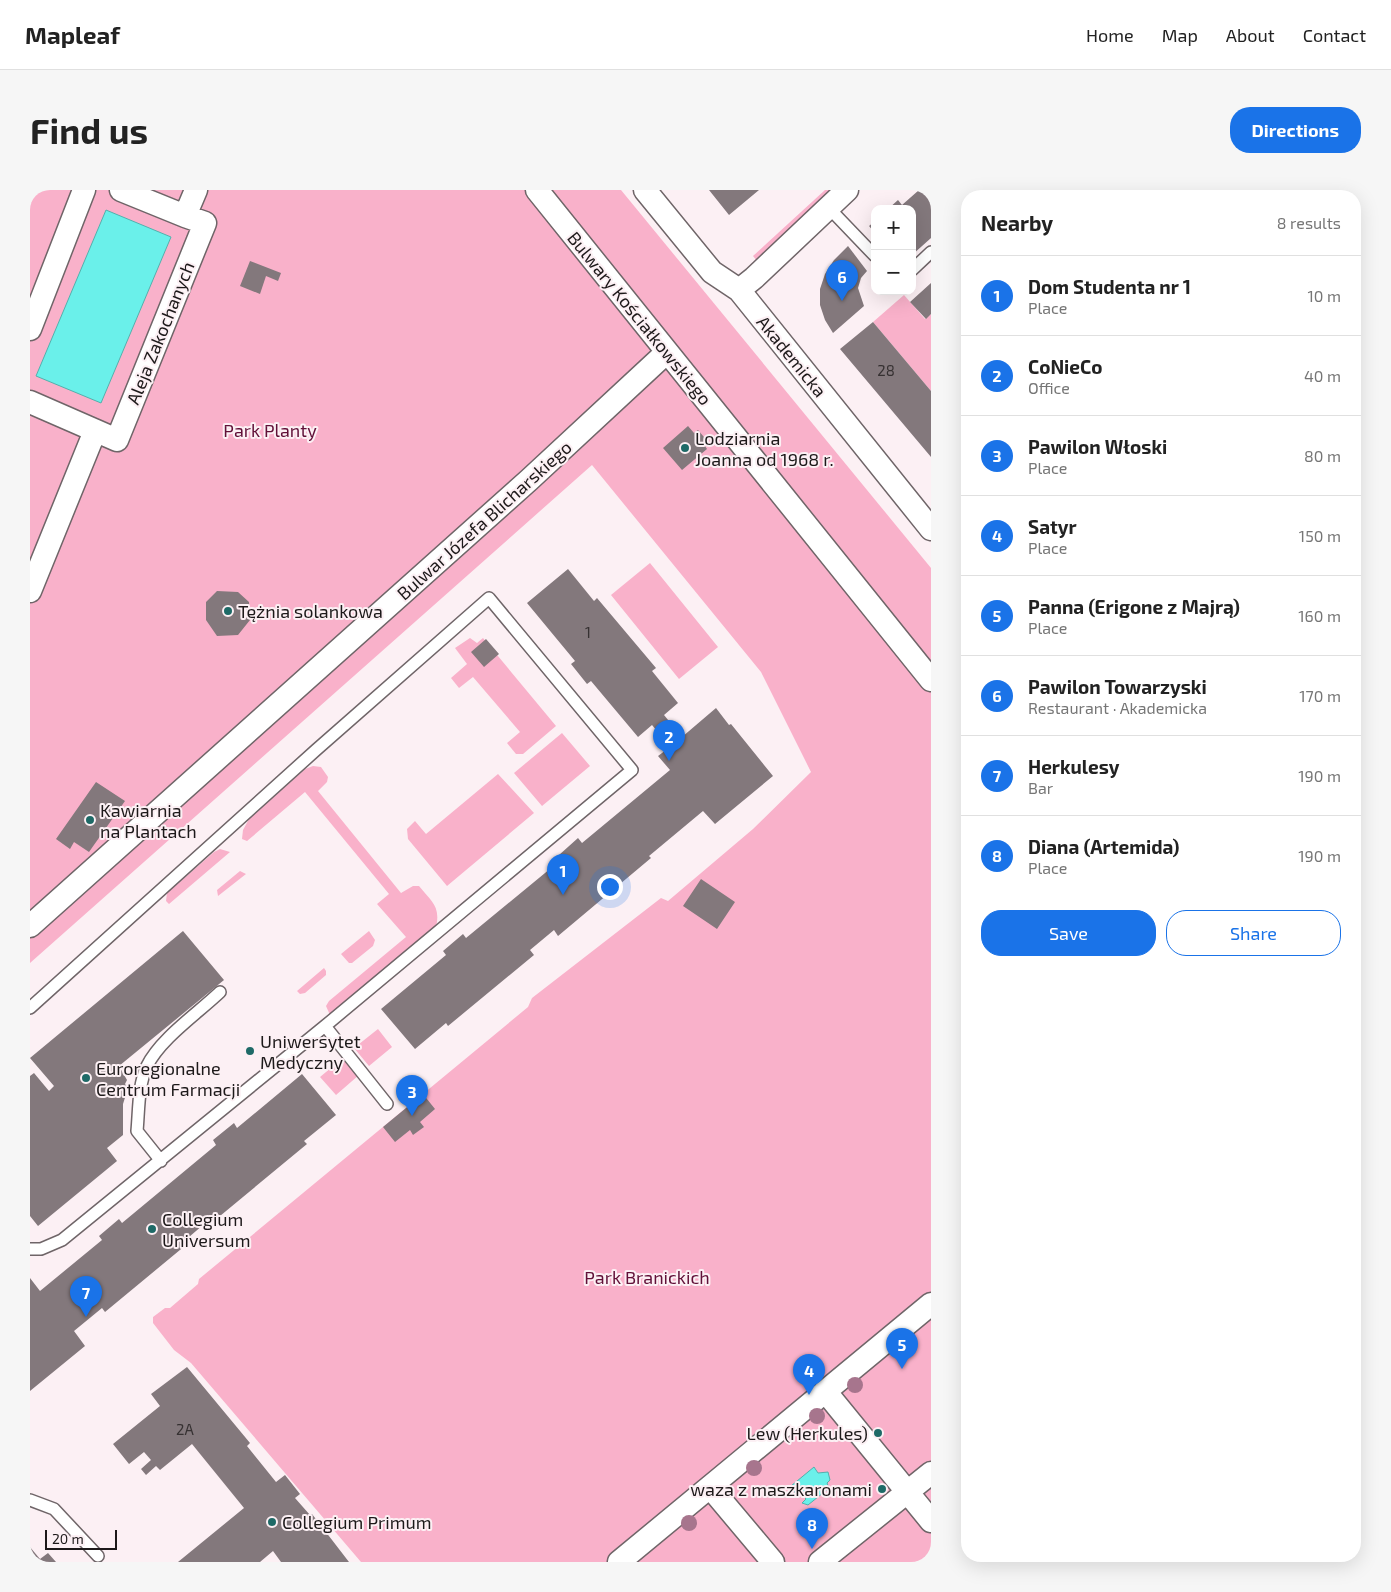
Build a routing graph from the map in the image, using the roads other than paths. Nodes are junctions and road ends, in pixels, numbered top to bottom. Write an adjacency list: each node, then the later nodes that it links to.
1 (84, 190): 13 (street)
2 (121, 190): 8 (street, Aleja Zakochanych)
3 (196, 190): 8 (street)
4 (537, 190): 14 (street, Bulwary Kościałkowskiego)
5 (645, 190): 12 (street, Akademicka)
6 (847, 190): 7 (street)
7 (828, 207): 9 (lane); 12 (street)
8 (185, 216): 16 (street, Aleja Zakochanych)
9 (871, 252)
10 (931, 252): 11 (lane)
11 (916, 266)
12 (739, 290): 17 (street, Akademicka)
13 (30, 329)
14 (667, 352): 19 (street, Bulwary Kościałkowskiego); 20 (street, Bulwar Józefa Blicharskiego)
15 (30, 402): 16 (street, Aleja Zakochanych)
16 (95, 431): 18 (street)
17 (931, 529)
18 (30, 592)
19 (931, 680)
20 (30, 926)
21 (220, 992): 25 (lane)
22 (30, 1008): 23 (lane)
23 (325, 1026): 24 (lane); 25 (lane)
24 (387, 1104)
25 (160, 1161): 26 (lane)
26 (30, 1248)
27 (931, 1304): 28 (street)
28 (825, 1391): 30 (street); 31 (street)
29 (931, 1472): 31 (street)
30 (710, 1487): 35 (street); 36 (street)
31 (907, 1492): 33 (street); 37 (street)
32 (30, 1500): 34 (lane)
33 (931, 1521)
34 (98, 1556)
35 (619, 1562)
36 (773, 1562)
37 (820, 1562)

